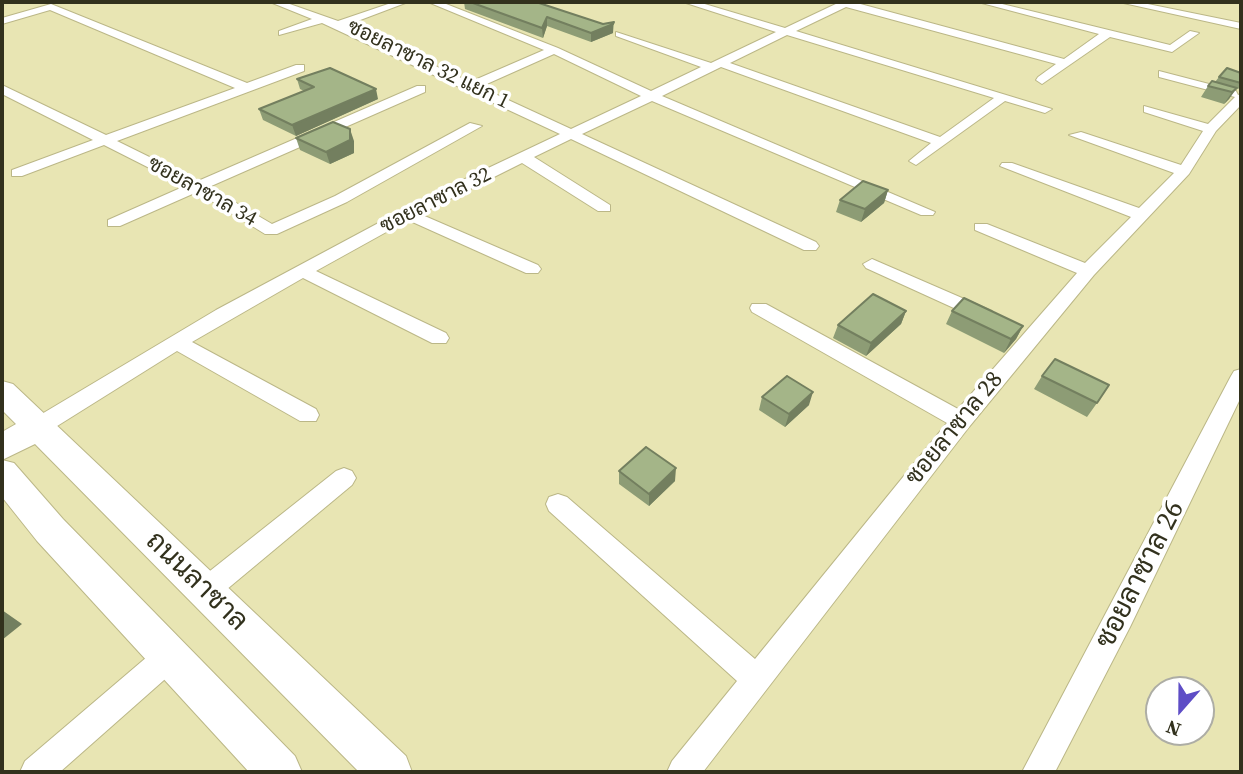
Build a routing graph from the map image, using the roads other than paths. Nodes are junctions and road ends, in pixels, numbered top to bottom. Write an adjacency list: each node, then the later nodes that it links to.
1 (39, 2): 9 (street)
2 (275, 2): 10 (street)
3 (403, 2): 12 (street, ซอยลาซาล 32 แยก 1)
4 (433, 2): 19 (street)
5 (688, 2): 14 (street)
6 (983, 2): 16 (street)
7 (1124, 2): 13 (street)
8 (846, 3): 14 (street, ซอยลาซาล 32); 20 (street)
9 (51, 7): 11 (street); 26 (street)
10 (323, 19): 12 (street); 15 (street)
11 (2, 21)
12 (338, 25): 25 (street, ซอยลาซาล 32 แยก 1)
13 (1241, 26)
14 (788, 30): 21 (street, ซอยลาซาล 32); 30 (street)
15 (283, 33)
16 (1108, 33): 17 (street); 20 (street)
17 (1194, 33)
18 (620, 34): 21 (street)
19 (554, 50): 25 (street); 29 (street)
20 (1065, 63): 24 (street)
21 (716, 65): 29 (street, ซอยลาซาล 32); 39 (street)
22 (300, 68): 26 (street)
23 (1163, 74): 31 (street)
24 (1042, 80)
25 (471, 86): 36 (street, ซอยลาซาล 32 แยก 1)
26 (247, 88): 38 (street)
27 (2, 89): 38 (street, ซอยลาซาล 34)
28 (421, 89): 45 (street)
29 (652, 96): 36 (street, ซอยลาซาล 32); 47 (street)
30 (1003, 97): 33 (street); 39 (street)
31 (1241, 97): 35 (street, ซอยลาซาล 28)
32 (1149, 109): 35 (street)
33 (1045, 110)
34 (475, 126): 45 (street, ซอยลาซาล 34)
35 (1211, 129): 43 (street, ซอยลาซาล 28)
36 (574, 134): 40 (street, ซอยลาซาล 32); 52 (street, ซอยลาซาล 32 แยก 1)
37 (1076, 135): 43 (street)
38 (104, 140): 44 (street); 45 (street, ซอยลาซาล 34)
39 (942, 142): 41 (street)
40 (523, 158): 46 (street); 48 (street, ซอยลาซาล 32)
41 (916, 161)
42 (1007, 166): 49 (street)
43 (1184, 171): 49 (street, ซอยลาซาล 28)
44 (17, 173)
45 (197, 186): 50 (street)
46 (604, 208)
47 (927, 212)
48 (409, 215): 54 (street); 55 (street, ซอยลาซาล 32)
49 (1142, 215): 56 (street, ซอยลาซาล 28)
50 (114, 223)
51 (981, 227): 56 (street)
52 (810, 246)
53 (872, 264): 58 (street)
54 (532, 269)
55 (303, 271): 59 (street); 60 (street, ซอยลาซาล 32)
56 (1088, 271): 58 (street, ซอยลาซาล 28)
57 (759, 308): 64 (street)
58 (1019, 331): 64 (street, ซอยลาซาล 28)
59 (439, 338)
60 (177, 342): 63 (street); 65 (street, ซอยลาซาล 32)
61 (1241, 376): 77 (street, ซอยลาซาล 26)
62 (2, 392): 65 (street, ถนนลาซาล)
63 (308, 415)
64 (961, 421): 72 (street, ซอยลาซาล 28)
65 (38, 427): 66 (street); 70 (street, ถนนลาซาล)
66 (2, 447)
67 (2, 473): 71 (street)
68 (344, 478): 70 (street)
69 (558, 503): 72 (street)
70 (205, 591): 75 (street, ถนนลาซาล)
71 (171, 655): 73 (street); 74 (street)
72 (755, 679): 76 (street, ซอยลาซาล 28)
73 (36, 772)
74 (279, 772)
75 (390, 772)
76 (682, 772)
77 (1038, 772)

